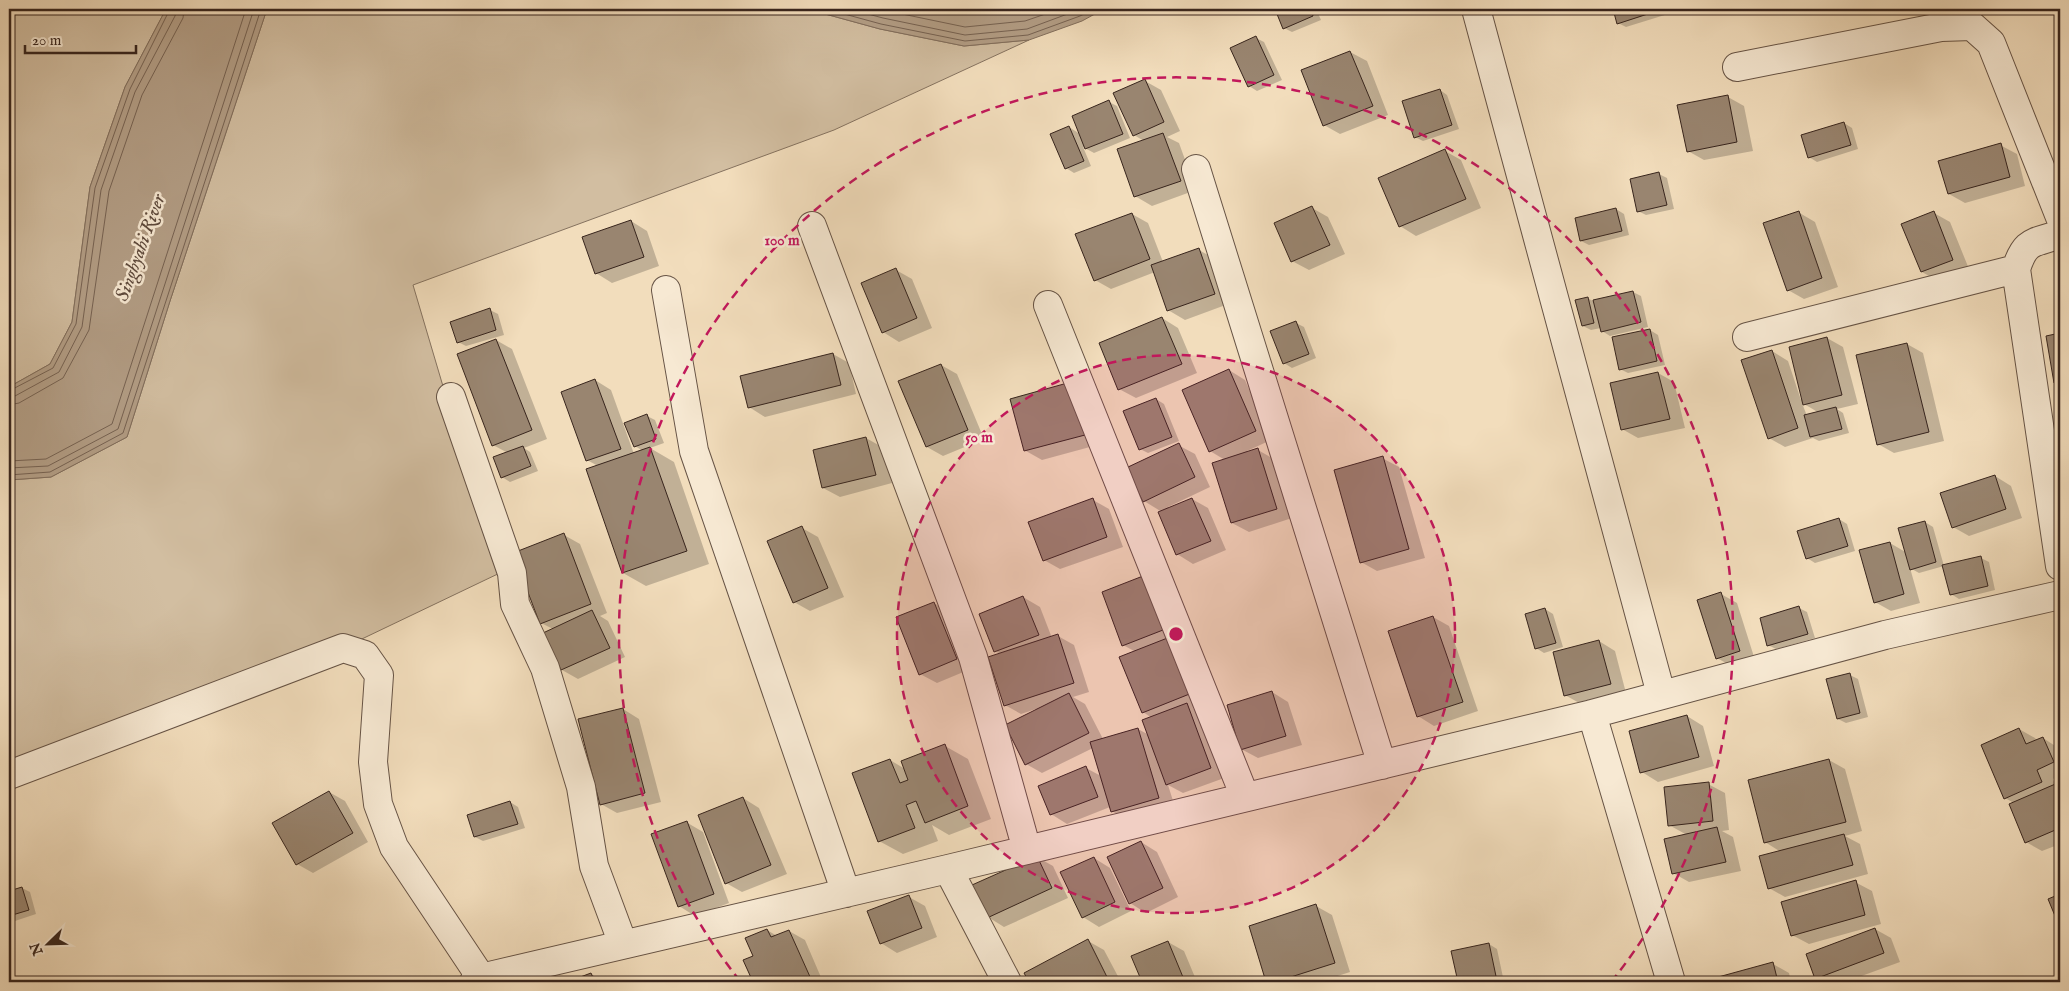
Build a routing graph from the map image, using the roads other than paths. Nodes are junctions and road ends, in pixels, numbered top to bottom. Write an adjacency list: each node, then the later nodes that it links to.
1 (1476, 9): 14 (street)
2 (1737, 67): 4 (street)
3 (1196, 169): 16 (street)
4 (2060, 217)
5 (812, 226): 19 (street)
6 (2060, 234): 7 (street)
7 (2016, 269): 10 (street); 12 (street)
8 (666, 290): 21 (street)
9 (1048, 305): 18 (street)
10 (1747, 337)
11 (451, 397): 22 (street)
12 (2060, 566)
13 (2060, 595): 14 (street)
14 (1661, 694): 15 (street)
15 (1592, 714): 16 (street); 25 (street)
16 (1382, 765): 18 (street)
17 (9, 775): 23 (street)
18 (1245, 798): 19 (street)
19 (1027, 850): 20 (street)
20 (948, 869): 21 (street); 24 (street)
21 (846, 893): 22 (street)
22 (623, 944): 23 (street)
23 (480, 981)
24 (1007, 982)
25 (1672, 982)

